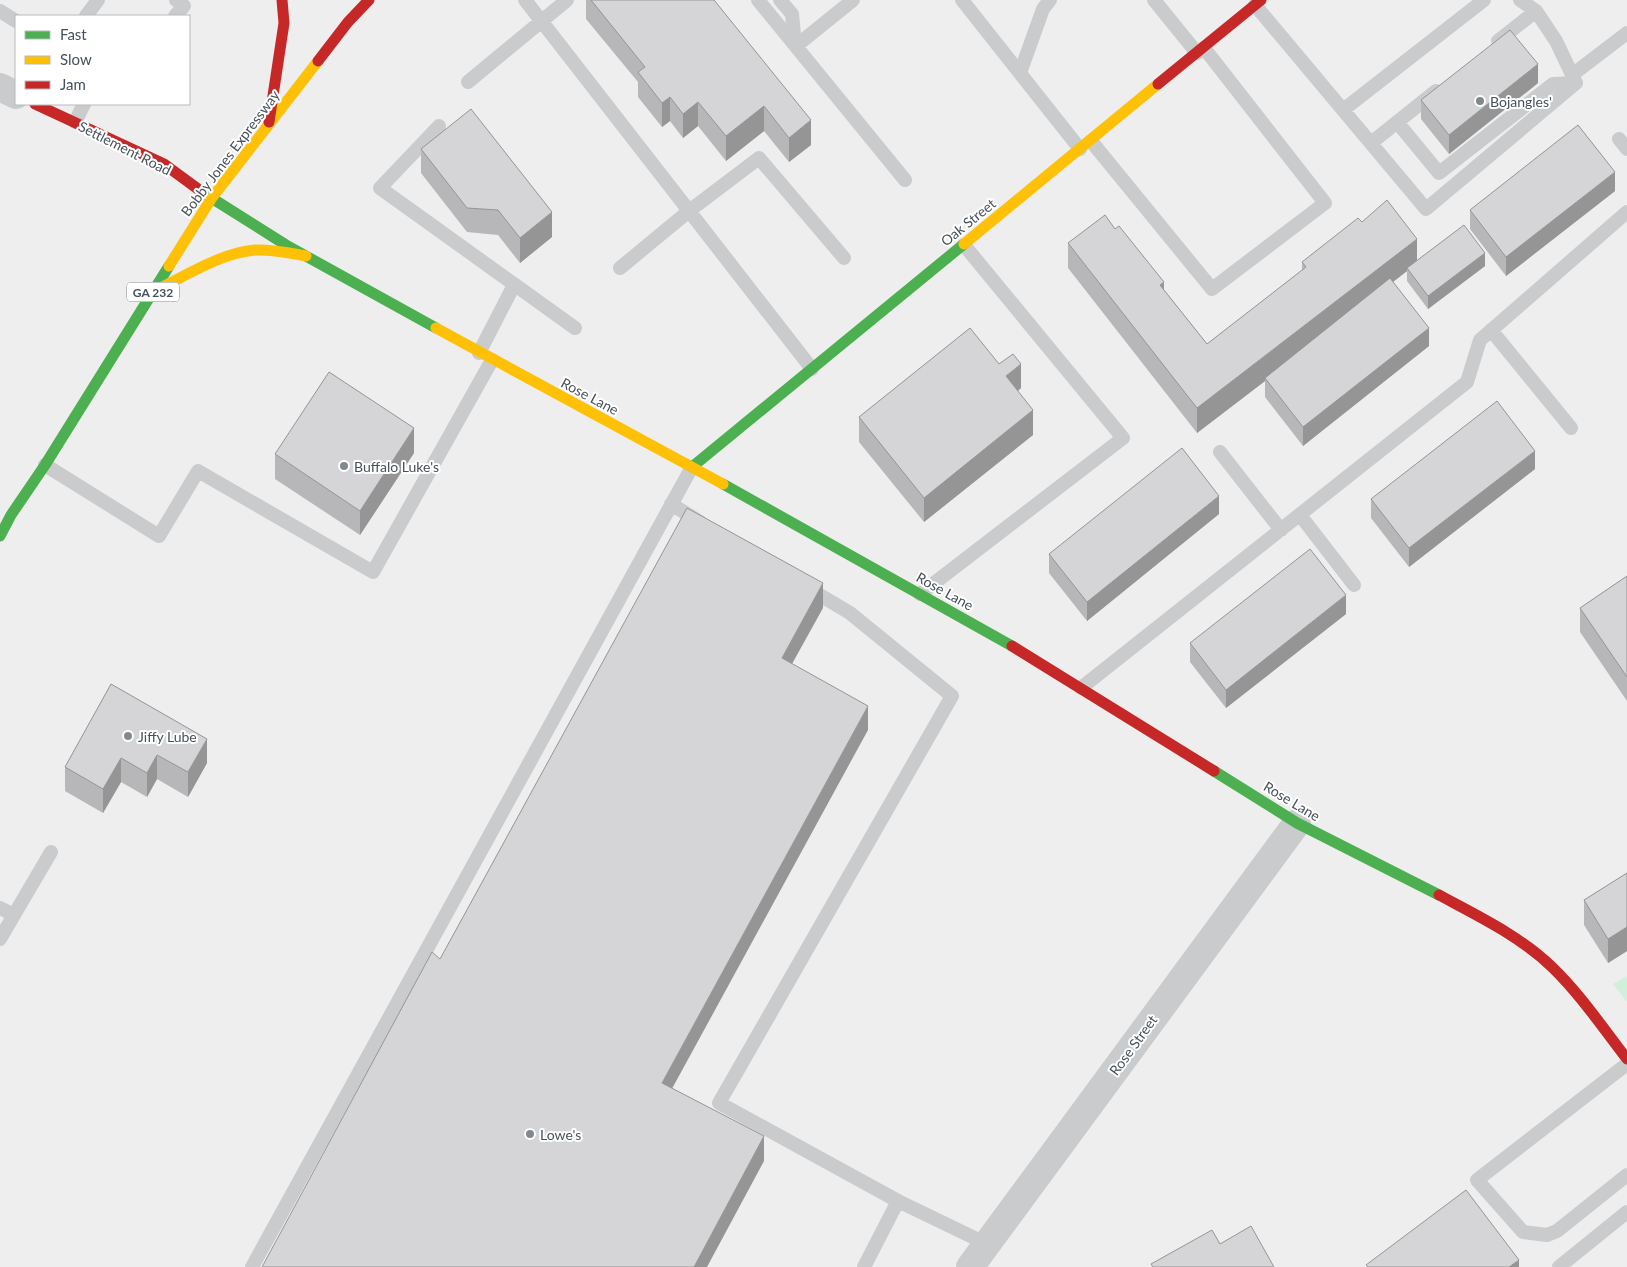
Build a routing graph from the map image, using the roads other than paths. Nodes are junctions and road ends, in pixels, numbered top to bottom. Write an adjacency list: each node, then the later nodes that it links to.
1 (98, 0): 17 (lane)
2 (282, 0): 35 (street)
3 (369, 0): 35 (street, Bobby Jones Expressway / GA 232)
4 (525, 0): 19 (lane)
5 (567, 0): 19 (lane)
6 (758, 0): 21 (lane)
7 (780, 0): 21 (lane)
8 (853, 0): 21 (lane)
9 (962, 0): 24 (lane)
10 (1050, 0): 24 (lane)
11 (1154, 0): 23 (lane)
12 (1484, 0): 32 (lane)
13 (1520, 0): 16 (lane)
14 (1258, 3): 23 (street, Oak Street); 32 (lane)
15 (0, 11): 18 (lane)
16 (1536, 11): 22 (lane); 25 (lane)
17 (87, 15)
18 (15, 20)
19 (541, 20): 26 (lane); 41 (lane)
20 (1627, 33): 25 (lane)
21 (796, 46): 39 (lane)
22 (1490, 48)
23 (1200, 50): 38 (street, Oak Street); 38 (lane)
24 (1020, 73): 38 (lane)
25 (1574, 79): 34 (lane); 37 (lane)
26 (468, 82)
27 (1443, 85): 34 (lane)
28 (0, 87): 29 (street)
29 (15, 94)
30 (37, 105): 33 (street, Settlement Road)
31 (84, 105): 33 (lane)
32 (1343, 110): 37 (lane)
33 (75, 122): 40 (street, Settlement Road)
34 (1397, 122): 37 (lane)
35 (269, 124): 40 (street, Bobby Jones Expressway / GA 232)
36 (439, 126): 47 (lane)
37 (1371, 143)
38 (1086, 145): 43 (street, Oak Street)
39 (905, 180)
40 (211, 199): 44 (street, Rose Lane); 48 (street, Bobby Jones Expressway / GA 232)
41 (689, 211): 45 (lane); 46 (lane); 52 (lane)
42 (1627, 212): 50 (lane)
43 (964, 245): 52 (street, Oak Street); 65 (lane)
44 (306, 256): 48 (street); 51 (street, Rose Lane)
45 (844, 258)
46 (620, 268)
47 (514, 285): 49 (lane); 51 (lane)
48 (154, 291): 55 (street, Bobby Jones Expressway / GA 232)
49 (575, 328)
50 (1491, 330): 53 (lane); 59 (lane)
51 (485, 356): 55 (lane); 56 (street, Rose Lane)
52 (812, 369): 56 (street, Oak Street)
53 (1570, 428)
54 (1220, 452): 61 (lane)
55 (45, 465): 58 (street, Bobby Jones Expressway / GA 232)
56 (692, 467): 57 (lane); 65 (street, Rose Lane)
57 (671, 504): 60 (lane); 78 (lane)
58 (6, 513): 62 (street, Bobby Jones Expressway / GA 232)
59 (1300, 515): 61 (lane); 64 (lane)
60 (714, 530)
61 (1281, 530): 66 (lane)
62 (0, 536)
63 (799, 582): 75 (lane)
64 (1354, 585)
65 (920, 594): 66 (street, Rose Lane)
66 (1081, 688): 67 (street, Rose Lane)
67 (1297, 823): 72 (street, Rose Lane); 77 (street, Rose Street)
68 (51, 852): 70 (lane)
69 (0, 908): 70 (lane)
70 (14, 915): 71 (lane)
71 (0, 939)
72 (1627, 1059)
73 (1627, 1064): 74 (lane)
74 (1627, 1176)
75 (898, 1201): 77 (lane); 79 (lane)
76 (1627, 1212): 81 (lane)
77 (986, 1244): 80 (street, Rose Street)
78 (252, 1267)
79 (864, 1267)
80 (970, 1267)
81 (1559, 1267)

